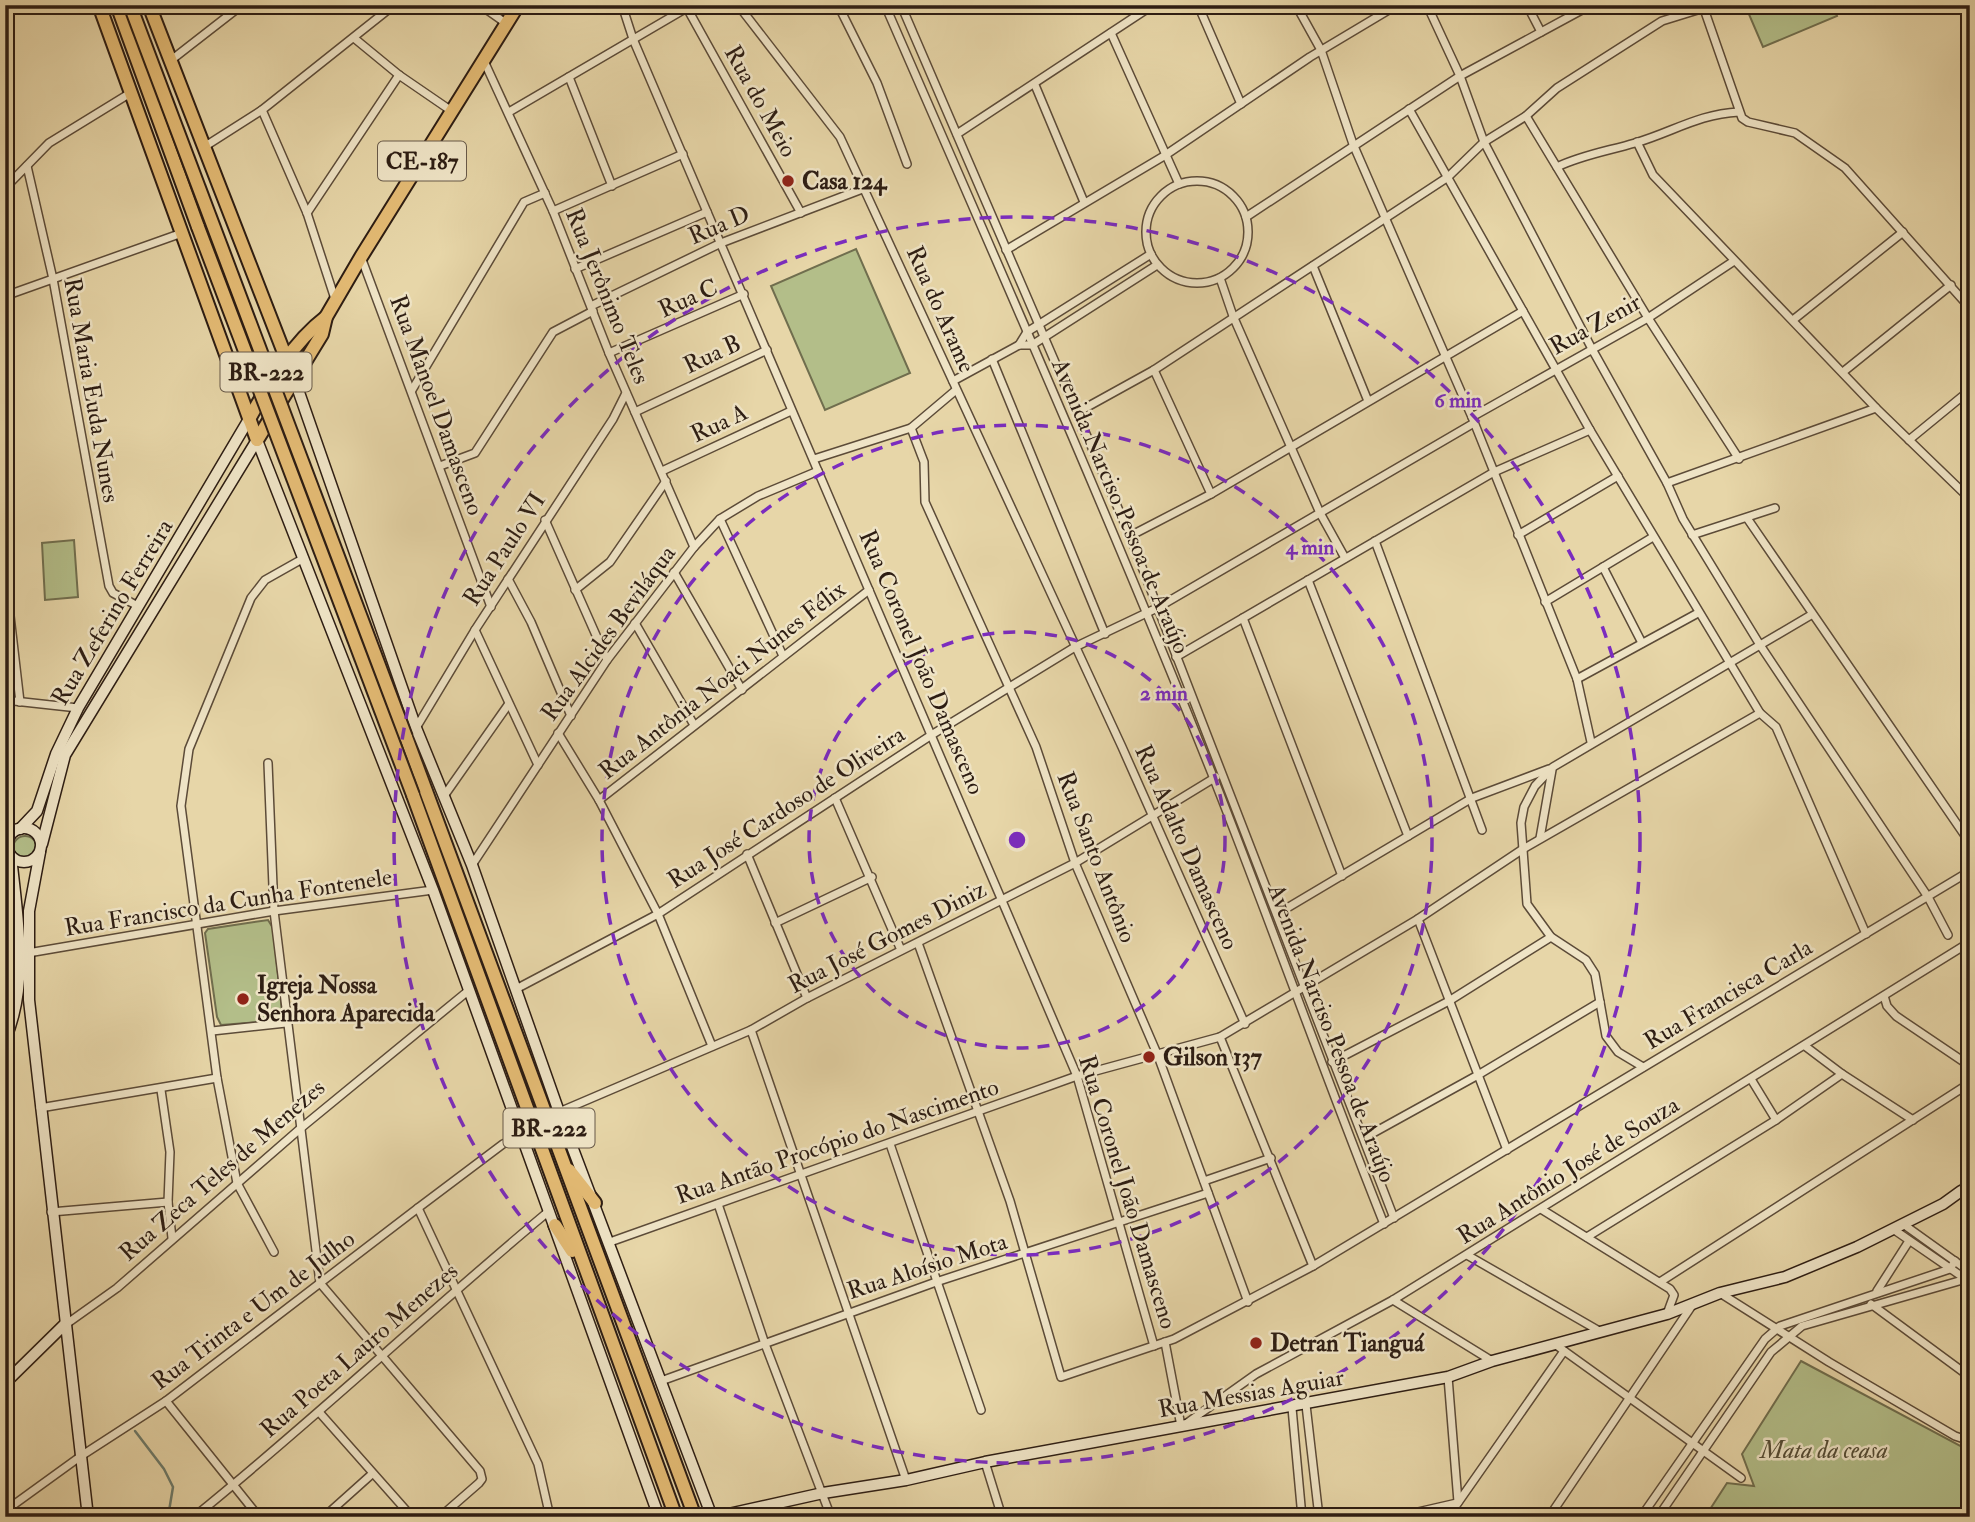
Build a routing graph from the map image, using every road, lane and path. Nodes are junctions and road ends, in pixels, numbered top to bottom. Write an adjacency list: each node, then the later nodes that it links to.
1 (99, 5): 35 (highway, BR-222)
2 (117, 5): 295 (highway, BR-222, bridge)
3 (130, 5): 182 (highway, BR-222, bridge)
4 (149, 5): 30 (highway)
5 (243, 5): 30 (street)
6 (394, 5): 26 (street)
7 (480, 5): 23 (street)
8 (622, 5): 27 (street, Rua Coronel João Damasceno)
9 (738, 5): 57 (street, Rua do Arame)
10 (838, 5): 50 (street)
11 (885, 5): 90 (street, Avenida Narciso Pessoa de Araújo)
12 (901, 5): 43 (street, Avenida Narciso Pessoa de Araújo)
13 (1153, 5): 25 (street)
14 (1198, 5): 36 (street)
15 (1296, 5): 28 (street)
16 (1397, 5): 28 (street)
17 (1427, 5): 32 (street)
18 (1527, 5): 24 (street)
19 (1590, 5): 24 (street)
20 (516, 6): 23 (highway, CE-187)
21 (689, 6): 27 (street); 63 (street, Rua do Meio)
22 (1704, 7): 41 (street); 42 (street)
23 (507, 24): 29 (highway, CE-187)
24 (1541, 32): 32 (street)
25 (1111, 33): 34 (street); 49 (street)
26 (354, 38): 31 (street); 38 (street)
27 (633, 39): 33 (street); 48 (street, Rua Coronel João Damasceno)
28 (1321, 50): 36 (street); 46 (street)
29 (484, 61): 39 (highway, CE-187); 40 (street, Rua Jerônimo Teles)
30 (169, 62): 47 (highway)
31 (398, 75): 39 (street); 62 (street)
32 (1460, 76): 37 (street); 44 (street)
33 (569, 78): 40 (street); 55 (street)
34 (1035, 85): 43 (street); 59 (street)
35 (132, 92): 51 (street); 67 (highway, BR-222)
36 (1241, 104): 49 (street)
37 (1409, 109): 46 (street); 53 (street)
38 (262, 110): 47 (street); 62 (street)
39 (453, 112): 71 (highway, CE-187)
40 (509, 112): 58 (street, Rua Jerônimo Teles)
41 (1739, 112): 45 (street); 66 (street)
42 (1526, 116): 44 (street); 52 (street)
43 (957, 134): 69 (street, Avenida Narciso Pessoa de Araújo)
44 (1484, 142): 53 (street); 95 (street)
45 (1637, 142): 52 (street); 72 (street)
46 (1353, 144): 64 (street); 65 (street)
47 (204, 147): 99 (highway)
48 (682, 154): 55 (street); 61 (street, Rua Coronel João Damasceno)
49 (1164, 156): 54 (street); 59 (street)
50 (907, 164)
51 (27, 166): 56 (street); 77 (street, Rua Maria Euda Nunes)
52 (1557, 167): 87 (street)
53 (1448, 177): 64 (street); 84 (street)
54 (1179, 184): 65 (street); 70 (street)
55 (612, 186): 60 (street)
56 (5, 188)
57 (865, 188): 63 (street, Rua D); 103 (street, Rua do Arame)
58 (545, 193): 60 (street, Rua Jerônimo Teles); 105 (street)
59 (1084, 202): 69 (street)
60 (553, 211): 75 (street, Rua Jerônimo Teles)
61 (707, 212): 68 (street, Rua Coronel João Damasceno); 75 (street)
62 (307, 213): 81 (street)
63 (801, 213): 68 (street, Rua D)
64 (1387, 216): 74 (street); 97 (street)
65 (1246, 217): 76 (street)
66 (1903, 232): 78 (street); 88 (street)
67 (182, 233): 77 (street); 114 (highway, BR-222)
68 (721, 243): 79 (street, Rua Coronel João Damasceno); 83 (street, Rua D)
69 (1006, 250): 89 (street, Avenida Narciso Pessoa de Araújo)
70 (1151, 254): 73 (street); 89 (street)
71 (361, 257): 81 (highway, CE-187); 105 (street, Rua Manoel Damasceno)
72 (1734, 261): 87 (street, Rua Zenir); 88 (street)
73 (1157, 265): 76 (street); 91 (street)
74 (1312, 266): 85 (street); 109 (street)
75 (575, 269): 83 (street, Rua Jerônimo Teles)
76 (1220, 278): 85 (street)
77 (53, 279): 80 (street); 155 (street, Rua Maria Euda Nunes)
78 (1951, 285): 82 (street); 102 (street)
79 (744, 294): 94 (street, Rua Coronel João Damasceno); 96 (street, Rua C)
80 (5, 296)
81 (335, 299): 86 (highway, CE-187)
82 (1970, 308)
83 (592, 309): 96 (street, Rua Jerônimo Teles); 123 (street, Rua D)
84 (1523, 311): 97 (street); 100 (street)
85 (1233, 316): 101 (street); 120 (street)
86 (326, 317): 99 (highway, CE-187); 104 (highway, CE-187)
87 (1648, 318): 95 (street, Rua Zenir); 122 (street)
88 (1793, 320): 102 (street)
89 (1039, 326): 90 (street); 91 (street, Avenida Narciso Pessoa de Araújo)
90 (1027, 332): 92 (street); 93 (street, Avenida Narciso Pessoa de Araújo)
91 (1044, 337): 93 (street); 113 (street, Avenida Narciso Pessoa de Araújo)
92 (1019, 345): 93 (street); 98 (street)
93 (1032, 345): 159 (street, Avenida Narciso Pessoa de Araújo)
94 (767, 349): 111 (street, Rua Coronel João Damasceno); 112 (street, Rua B)
95 (1592, 349): 100 (street, Rua Zenir); 129 (street)
96 (609, 353): 108 (street, Rua Jerônimo Teles)
97 (1446, 355): 109 (street); 115 (street)
98 (992, 359): 103 (street); 164 (street)
99 (287, 360): 104 (highway); 114 (highway, CE-187)
100 (1556, 368): 115 (street, Rua Zenir); 117 (street)
101 (1154, 370): 113 (street); 130 (street)
102 (1843, 372): 110 (street)
103 (953, 380): 106 (street, Rua do Arame)
104 (295, 381): 118 (highway, CE-187); 182 (main road)
105 (412, 390): 123 (street, Rua Manoel Damasceno)
106 (956, 390): 116 (street); 167 (street, Rua do Arame)
107 (1970, 390): 119 (street)
108 (626, 393): 112 (street, Rua Jerônimo Teles); 136 (street, Rua Paulo VI)
109 (1368, 401): 120 (street)
110 (1876, 408): 119 (street); 122 (street)
111 (791, 411): 121 (street, Rua Coronel João Damasceno); 124 (street, Rua A)
112 (635, 412): 124 (street, Rua Jerônimo Teles)
113 (1078, 412): 140 (street, Avenida Narciso Pessoa de Araújo)
114 (249, 419): 118 (highway, BR-222); 137 (main road, Rua Zeferino Ferreira / CE-187)
115 (1473, 420): 126 (street); 133 (street, Rua José Cardoso de Oliveira)
116 (911, 428): 121 (street); 173 (street, Rua Santo Antônio)
117 (1590, 430): 126 (street); 127 (street)
118 (257, 440): 142 (main road, Rua Zeferino Ferreira / CE-187); 145 (main road, BR-222)
119 (1909, 440): 131 (street)
120 (1290, 446): 130 (street); 133 (street)
121 (814, 459): 125 (street, Rua Coronel João Damasceno)
122 (1739, 459): 129 (street)
123 (440, 466): 156 (street, Rua Manoel Damasceno)
124 (662, 471): 128 (street, Rua Jerônimo Teles)
125 (818, 471): 135 (street, Rua Alcides Beviláqua); 153 (street, Rua Coronel João Damasceno)
126 (1494, 472): 138 (street); 143 (street)
127 (1618, 476): 138 (street); 141 (street)
128 (666, 481): 144 (street, Rua Jerônimo Teles); 152 (street)
129 (1667, 483): 139 (street)
130 (1211, 494): 140 (street)
131 (1969, 496)
132 (1775, 508): 134 (street)
133 (1320, 513): 146 (street); 157 (street, Rua José Cardoso de Oliveira)
134 (1747, 518): 139 (street); 160 (street)
135 (720, 519): 144 (street, Rua Alcides Beviláqua); 168 (street)
136 (545, 520): 150 (street, Rua Paulo VI); 152 (street)
137 (184, 531): 142 (main road); 155 (main road, Rua Zeferino Ferreira / CE-187)
138 (1518, 535): 154 (street)
139 (1692, 535): 166 (street)
140 (1130, 536): 157 (street, Avenida Narciso Pessoa de Araújo)
141 (1653, 537): 147 (street); 158 (street)
142 (198, 539): 201 (main road, Rua Zeferino Ferreira / CE-187)
143 (1375, 541): 146 (street); 191 (street)
144 (694, 547): 148 (street, Rua Alcides Beviláqua)
145 (304, 558): 210 (main road, BR-222); 218 (street)
146 (1345, 558): 151 (street)
147 (1603, 567): 154 (street); 165 (street)
148 (674, 572): 162 (street, Rua Alcides Beviláqua); 174 (street)
149 (5, 573): 176 (street)
150 (508, 579): 156 (street, Rua Paulo VI); 180 (street)
151 (1308, 580): 161 (street); 197 (street)
152 (575, 590): 170 (street)
153 (869, 590): 168 (street, Rua Antônia Noaci Nunes Félix); 184 (street, Rua Coronel João Damasceno)
154 (1545, 602): 172 (street)
155 (138, 606): 178 (main road, Rua Zeferino Ferreira / CE-187)
156 (491, 607): 163 (street, Rua Paulo VI)
157 (1157, 608): 159 (street, Rua José Cardoso de Oliveira); 169 (street, Avenida Narciso Pessoa de Araújo)
158 (1698, 613): 165 (street); 171 (street)
159 (1147, 614): 164 (street, Rua José Cardoso de Oliveira); 189 (street, Avenida Narciso Pessoa de Araújo)
160 (1811, 615): 166 (street); 200 (street)
161 (1243, 618): 169 (street); 208 (street)
162 (635, 623): 170 (street, Rua Alcides Beviláqua); 181 (street)
163 (475, 630): 177 (street); 182 (street, Rua Paulo VI)
164 (1105, 634): 167 (street, Rua José Cardoso de Oliveira)
165 (1642, 643): 172 (street)
166 (1760, 645): 171 (street); 211 (street)
167 (1075, 648): 173 (street, Rua José Cardoso de Oliveira); 194 (street, Rua Adalto Damasceno)
168 (783, 656): 174 (street, Rua Antônia Noaci Nunes Félix)
169 (1176, 657): 189 (street, Avenida Narciso Pessoa de Araújo)
170 (607, 660): 180 (street, Rua Alcides Beviláqua)
171 (1729, 664): 179 (street); 185 (street)
172 (1577, 679): 185 (street)
173 (1009, 688): 184 (street, Rua José Cardoso de Oliveira); 205 (street, Rua Santo Antônio)
174 (742, 690): 181 (street, Rua Antônia Noaci Nunes Félix)
175 (5, 700): 176 (street)
176 (20, 702): 178 (street)
177 (508, 705): 187 (street); 190 (street)
178 (78, 708): 195 (main road, Rua Zeferino Ferreira / CE-187)
179 (1760, 713): 198 (street, Rua Antão Procópio do Nascimento); 219 (street)
180 (570, 716): 183 (street, Rua Alcides Beviláqua)
181 (694, 725): 193 (street, Rua Antônia Noaci Nunes Félix)
182 (411, 732): 190 (main road); 267 (highway, BR-222)
183 (558, 733): 187 (street, Rua Alcides Beviláqua); 193 (street)
184 (933, 734): 192 (street, Rua José Cardoso de Oliveira); 212 (street, Rua Coronel João Damasceno)
185 (1591, 742): 188 (street)
186 (268, 763): 213 (street)
187 (538, 765): 206 (street, Rua Alcides Beviláqua)
188 (1553, 767): 191 (street); 198 (street); 202 (street)
189 (1217, 776): 194 (street, Rua José Gomes Diniz); 215 (street, Avenida Narciso Pessoa de Araújo); 230 (street, Avenida Narciso Pessoa de Araújo)
190 (444, 796): 206 (main road)
191 (1472, 797): 196 (street); 197 (street)
192 (835, 798): 203 (street, Rua José Cardoso de Oliveira); 209 (street)
193 (598, 800): 214 (street)
194 (1152, 818): 205 (street, Rua José Gomes Diniz); 238 (street, Rua Adalto Damasceno)
195 (20, 829): 199 (main road); 201 (main road)
196 (1482, 830)
197 (1408, 836): 208 (street)
198 (1541, 838): 202 (street, Rua Antão Procópio do Nascimento)
199 (7, 839): 204 (main road)
200 (1970, 843)
201 (41, 848): 204 (main road); 225 (main road, Rua Zeferino Ferreira / CE-187)
202 (1523, 849): 216 (street, Rua Antão Procópio do Nascimento); 221 (street)
203 (747, 854): 214 (street, Rua José Cardoso de Oliveira); 217 (street)
204 (11, 856): 225 (main road, Rua Zeferino Ferreira / CE-187)
205 (1074, 863): 212 (street, Rua José Gomes Diniz); 245 (street, Rua Santo Antônio)
206 (472, 864): 228 (main road)
207 (1970, 872): 211 (street, Rua Francisca Carla)
208 (1342, 876): 215 (street)
209 (872, 877): 217 (street); 224 (street)
210 (433, 890): 213 (street, Rua Francisco da Cunha Fontenele); 229 (main road, BR-222)
211 (1928, 897): 219 (street, Rua Francisca Carla); 220 (street)
212 (1003, 900): 223 (street, Rua José Gomes Diniz); 251 (street, Rua Coronel João Damasceno)
213 (274, 911): 218 (street, Rua Francisco da Cunha Fontenele); 237 (street)
214 (659, 914): 228 (street, Rua José Cardoso de Oliveira); 243 (street)
215 (1278, 914): 227 (street, Avenida Narciso Pessoa de Araújo)
216 (1418, 919): 227 (street, Rua Antão Procópio do Nascimento); 233 (street)
217 (775, 923): 232 (street)
218 (198, 924): 225 (street, Rua Francisco da Cunha Fontenele); 240 (street)
219 (1866, 933): 248 (street, Rua Francisca Carla)
220 (1948, 935)
221 (1551, 937): 233 (street); 234 (street)
222 (1970, 942): 231 (street, Rua Antônio José de Souza)
223 (918, 943): 224 (street, Rua José Gomes Diniz); 258 (street)
224 (901, 950): 232 (street, Rua José Gomes Diniz)
225 (24, 953): 226 (street, Rua Francisco da Cunha Fontenele); 235 (main road, Rua Zeferino Ferreira / CE-187); 236 (main road, Rua Zeferino Ferreira / CE-187)
226 (5, 955)
227 (1304, 987): 230 (street, Rua Antão Procópio do Nascimento); 246 (street, Avenida Narciso Pessoa de Araújo)
228 (516, 989): 257 (main road)
229 (468, 991): 261 (street, Rua Zeca Teles de Menezes); 262 (main road, BR-222)
230 (1296, 992): 238 (street, Rua Antão Procópio do Nascimento); 283 (street, Avenida Narciso Pessoa de Araújo)
231 (1884, 996): 244 (street, Rua Antônio José de Souza); 247 (street)
232 (807, 998): 239 (street, Rua José Gomes Diniz)
233 (1449, 1001): 246 (street); 250 (street)
234 (1600, 1002): 248 (street); 250 (street)
235 (16, 1015): 236 (main road); 242 (main road, Rua Zeferino Ferreira / CE-187)
236 (32, 1020): 256 (main road, CE-187)
237 (286, 1023): 240 (street); 261 (street)
238 (1245, 1024): 241 (street, Rua Antão Procópio do Nascimento)
239 (751, 1030): 243 (street, Rua José Gomes Diniz); 268 (street)
240 (212, 1031): 252 (street)
241 (1220, 1037): 245 (street, Rua Antão Procópio do Nascimento); 266 (street)
242 (5, 1040)
243 (712, 1046): 257 (street, Rua José Gomes Diniz)
244 (1805, 1046): 249 (street); 253 (street, Rua Antônio José de Souza)
245 (1158, 1056): 251 (street, Rua Antão Procópio do Nascimento); 270 (street, Rua Santo Antônio)
246 (1332, 1062): 263 (street, Avenida Narciso Pessoa de Araújo)
247 (1970, 1066)
248 (1643, 1067): 265 (street, Rua Francisca Carla)
249 (1842, 1074): 259 (street); 260 (street)
250 (1478, 1075): 263 (street); 265 (street)
251 (1077, 1076): 258 (street, Rua Antão Procópio do Nascimento); 282 (street, Rua Coronel João Damasceno)
252 (218, 1078): 255 (street); 271 (street)
253 (1751, 1079): 259 (street); 278 (street, Rua Antônio José de Souza)
254 (1970, 1083): 260 (street)
255 (161, 1090): 256 (street); 274 (street)
256 (40, 1108): 280 (main road, CE-187)
257 (559, 1112): 275 (main road)
258 (978, 1112): 264 (street, Rua Antão Procópio do Nascimento); 291 (street)
259 (1776, 1121): 286 (street)
260 (1913, 1121): 299 (street)
261 (301, 1128): 271 (street, Rua Zeca Teles de Menezes); 300 (street)
262 (521, 1136): 277 (street, Rua Trinta e Um de Julho); 279 (main road, BR-222)
263 (1364, 1138): 281 (street, Avenida Narciso Pessoa de Araújo)
264 (890, 1144): 268 (street, Rua Antão Procópio do Nascimento); 298 (street)
265 (1507, 1150): 281 (street, Rua Francisca Carla)
266 (1271, 1158): 270 (street); 294 (street)
267 (561, 1159): 275 (highway); 356 (highway, BR-222)
268 (802, 1174): 276 (street, Rua Antão Procópio do Nascimento); 308 (street)
269 (1970, 1180): 272 (street, Rua Messias Aguiar)
270 (1204, 1181): 273 (street, Rua Santo Antônio)
271 (237, 1183): 287 (street, Rua Zeca Teles de Menezes); 290 (street)
272 (1961, 1191): 285 (main road, Rua Messias Aguiar)
273 (1208, 1193): 282 (street, Rua Aloísio Mota); 306 (street, Rua Santo Antônio)
274 (168, 1202): 280 (street); 287 (street)
275 (594, 1203): 289 (main road)
276 (718, 1204): 289 (street, Rua Antão Procópio do Nascimento); 315 (street)
277 (418, 1208): 300 (street, Rua Trinta e Um de Julho); 301 (street)
278 (1541, 1209): 286 (street); 292 (street, Rua Antônio José de Souza)
279 (549, 1211): 284 (main road, BR-222); 301 (street, Rua Poeta Lauro Menezes)
280 (51, 1212): 310 (main road, CE-187)
281 (1394, 1218): 283 (street, Rua Francisca Carla)
282 (1119, 1221): 291 (street, Rua Aloísio Mota); 316 (street, Rua Coronel João Damasceno)
283 (1384, 1224): 294 (street, Rua Francisca Carla)
284 (555, 1226): 295 (highway); 354 (main road, BR-222)
285 (1898, 1227): 288 (street); 293 (street); 303 (main road, Rua Messias Aguiar)
286 (1587, 1237): 299 (street)
287 (172, 1238): 310 (street, Rua Zeca Teles de Menezes)
288 (1909, 1241): 296 (street); 302 (street)
289 (610, 1242): 322 (main road)
290 (274, 1252)
291 (1025, 1254): 298 (street, Rua Aloísio Mota); 316 (street, Rua Francisca Carla)
292 (1467, 1255): 304 (street, Rua Antônio José de Souza); 312 (street)
293 (1955, 1262): 296 (street); 297 (street)
294 (1312, 1266): 306 (street, Rua Francisca Carla)
295 (584, 1268): 355 (highway, BR-222)
296 (1950, 1269): 297 (street); 302 (street)
297 (1969, 1276): 307 (street)
298 (936, 1282): 308 (street, Rua Aloísio Mota); 328 (street)
299 (1660, 1282): 309 (street)
300 (320, 1283): 318 (street); 325 (street, Rua Trinta e Um de Julho)
301 (457, 1287): 318 (street, Rua Poeta Lauro Menezes); 353 (street)
302 (1877, 1291): 311 (street)
303 (1720, 1293): 305 (main road, Rua Messias Aguiar); 311 (street)
304 (1394, 1300): 319 (street); 332 (street, Rua Antônio José de Souza)
305 (1695, 1301): 309 (main road, Rua Messias Aguiar); 324 (street)
306 (1248, 1302): 314 (street, Rua Francisca Carla)
307 (1871, 1304): 313 (street); 321 (street)
308 (849, 1312): 315 (street, Rua Aloísio Mota); 342 (street)
309 (1667, 1314): 312 (main road, Rua Messias Aguiar)
310 (64, 1325): 323 (main road, Rua Zeca Teles de Menezes); 336 (main road)
311 (1777, 1329): 313 (street); 334 (street)
312 (1602, 1333): 317 (main road, Rua Messias Aguiar)
313 (1787, 1336): 333 (street); 335 (street)
314 (1165, 1342): 316 (street, Rua Francisca Carla); 332 (street)
315 (765, 1344): 322 (street, Rua Aloísio Mota); 344 (street)
316 (1154, 1346)
317 (1560, 1348): 319 (main road, Rua Messias Aguiar); 324 (street); 345 (street)
318 (384, 1354): 329 (street, Rua Poeta Lauro Menezes); 352 (street)
319 (1492, 1361): 320 (main road, Rua Messias Aguiar)
320 (1448, 1377): 326 (main road, Rua Messias Aguiar); 345 (street)
321 (1970, 1377)
322 (661, 1381): 357 (main road)
323 (5, 1383)
324 (1631, 1399): 334 (street); 364 (street)
325 (166, 1401): 336 (street, Rua Trinta e Um de Julho); 343 (street)
326 (1306, 1405): 327 (main road, Rua Messias Aguiar); 330 (street)
327 (1292, 1408): 331 (street); 332 (main road, Rua Messias Aguiar)
328 (981, 1410)
329 (320, 1412): 340 (street); 343 (street, Rua Poeta Lauro Menezes)
330 (1308, 1422): 331 (street); 337 (street)
331 (1293, 1423): 338 (street)
332 (1182, 1426): 339 (main road, Rua Messias Aguiar)
333 (1970, 1441)
334 (1693, 1442): 335 (street); 365 (street)
335 (1705, 1450): 341 (street); 366 (street)
336 (81, 1456): 346 (street, Rua Trinta e Um de Julho); 347 (main road)
337 (1312, 1459): 338 (street); 361 (street)
338 (1297, 1461): 360 (street)
339 (985, 1462): 342 (main road, Rua Messias Aguiar); 359 (street)
340 (372, 1474): 350 (street); 351 (street)
341 (1741, 1478)
342 (906, 1480): 344 (main road, Rua Messias Aguiar)
343 (233, 1485): 348 (street, Rua Poeta Lauro Menezes); 349 (street)
344 (823, 1493): 357 (main road, Rua Messias Aguiar); 358 (street)
345 (1458, 1502): 362 (street); 363 (street)
346 (5, 1511)
347 (88, 1517)
348 (194, 1517)
349 (259, 1517)
350 (324, 1517)
351 (412, 1517)
352 (440, 1517)
353 (550, 1517)
354 (659, 1517)
355 (676, 1517)
356 (695, 1517)
357 (713, 1517)
358 (831, 1517)
359 (1002, 1517)
360 (1302, 1517)
361 (1319, 1517)
362 (1396, 1517)
363 (1448, 1517)
364 (1549, 1517)
365 (1642, 1517)
366 (1658, 1517)

